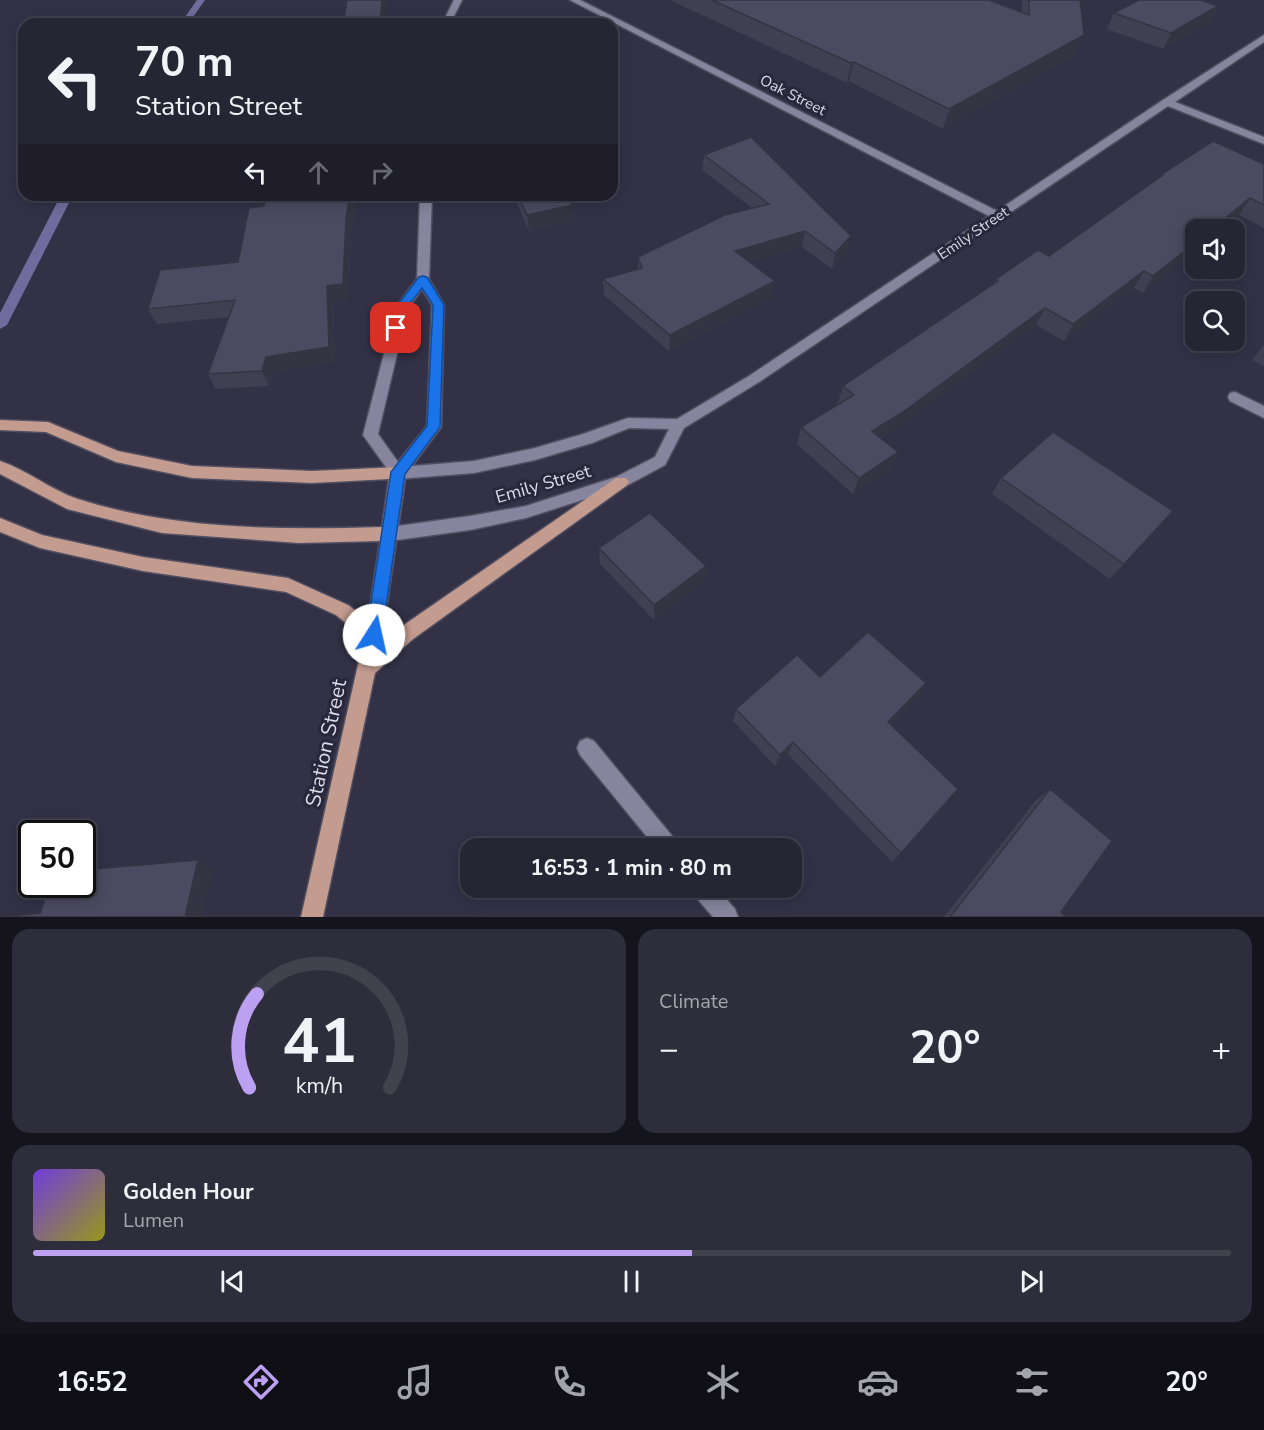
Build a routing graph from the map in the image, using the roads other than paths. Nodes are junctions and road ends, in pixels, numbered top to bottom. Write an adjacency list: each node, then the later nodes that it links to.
1 (458, 0): 3 (street)
2 (574, 0): 4 (street, Oak Street)
3 (449, 18)
4 (609, 18)
5 (618, 22): 10 (street, Oak Street)
6 (1264, 38): 7 (street, Emily Street)
7 (1166, 102): 8 (street); 10 (street, Emily Street)
8 (1264, 141)
9 (426, 201): 11 (street)
10 (998, 216): 14 (street, Emily Street)
11 (423, 279): 17 (street); 17 (street)
12 (1235, 397): 13 (street)
13 (1264, 413)
14 (679, 424): 17 (street, Emily Street); 18 (street, Emily Street)
15 (0, 425): 17 (main road)
16 (0, 467): 20 (main road)
17 (398, 472): 20 (main road, Station Street)
18 (621, 482): 20 (street, Emily Street); 22 (main road)
19 (0, 525): 21 (main road)
20 (390, 534): 21 (main road, Station Street)
21 (374, 635): 22 (main road, Station Street)
22 (366, 669): 26 (main road, Station Street)
23 (587, 748): 24 (street)
24 (661, 838)
25 (711, 898): 27 (street)
26 (312, 917)
27 (727, 917)

